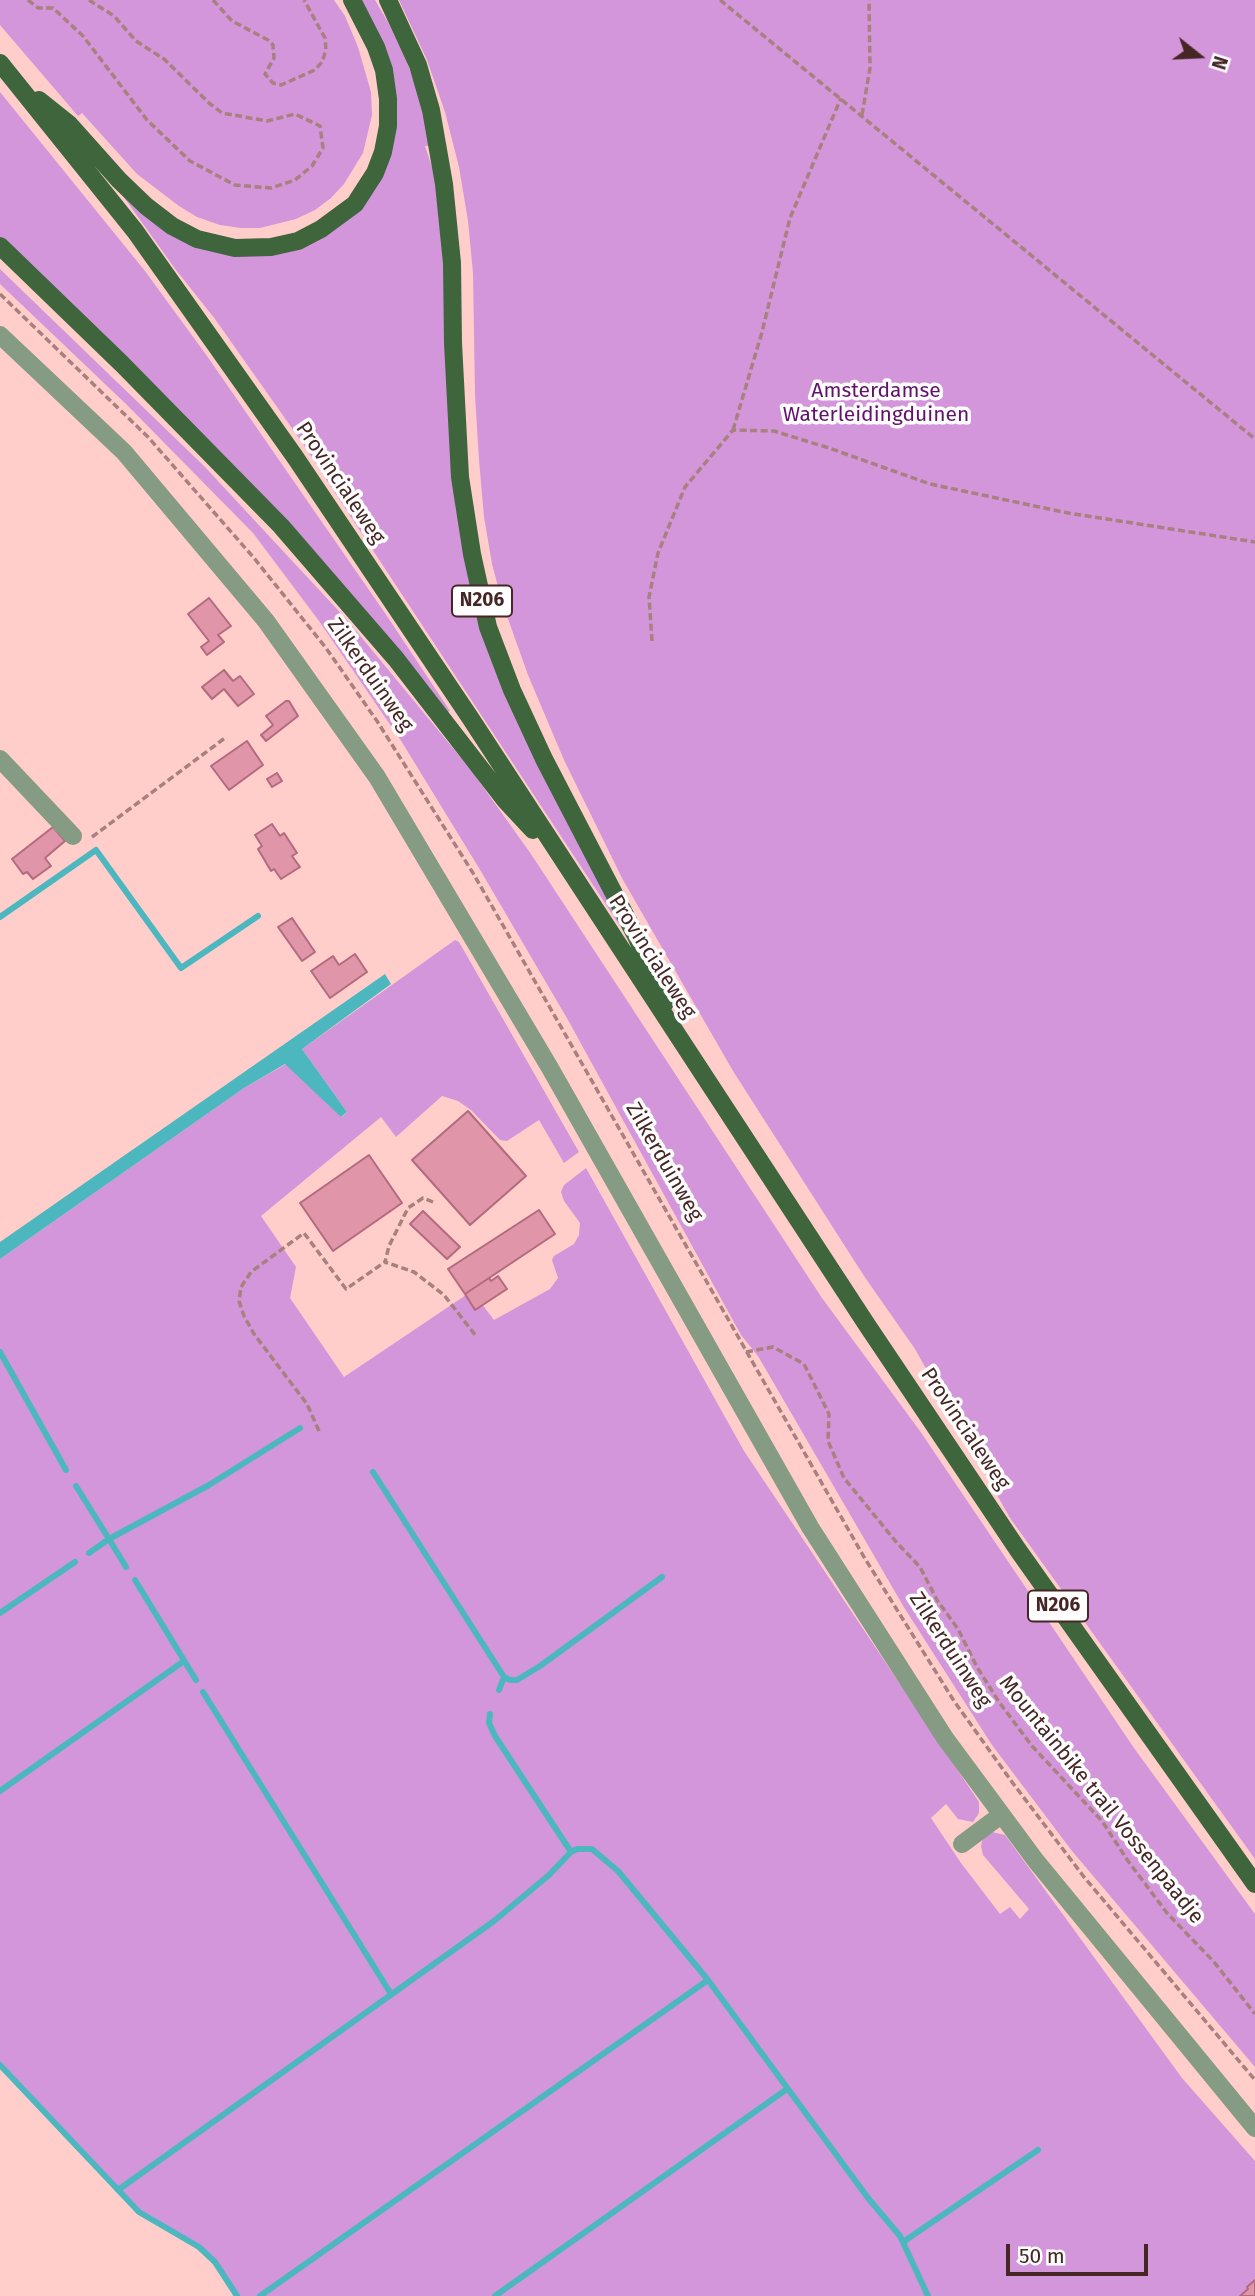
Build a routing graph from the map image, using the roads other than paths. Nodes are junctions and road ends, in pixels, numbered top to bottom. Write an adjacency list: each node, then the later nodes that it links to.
1 (352, 0): 4 (main road, N206)
2 (388, 0): 10 (main road, N206)
3 (0, 62): 4 (main road, Provincialeweg / N206)
4 (13, 79): 9 (main road, Provincialeweg / N206)
5 (0, 246): 9 (main road, N206)
6 (0, 335): 11 (street)
7 (0, 759): 8 (street)
8 (73, 836)
9 (565, 864): 10 (main road, Provincialeweg / N206)
10 (687, 1051): 13 (main road, Provincialeweg / N206)
11 (1001, 1815): 12 (street); 14 (street)
12 (962, 1844)
13 (1255, 1884)
14 (1255, 2128)

